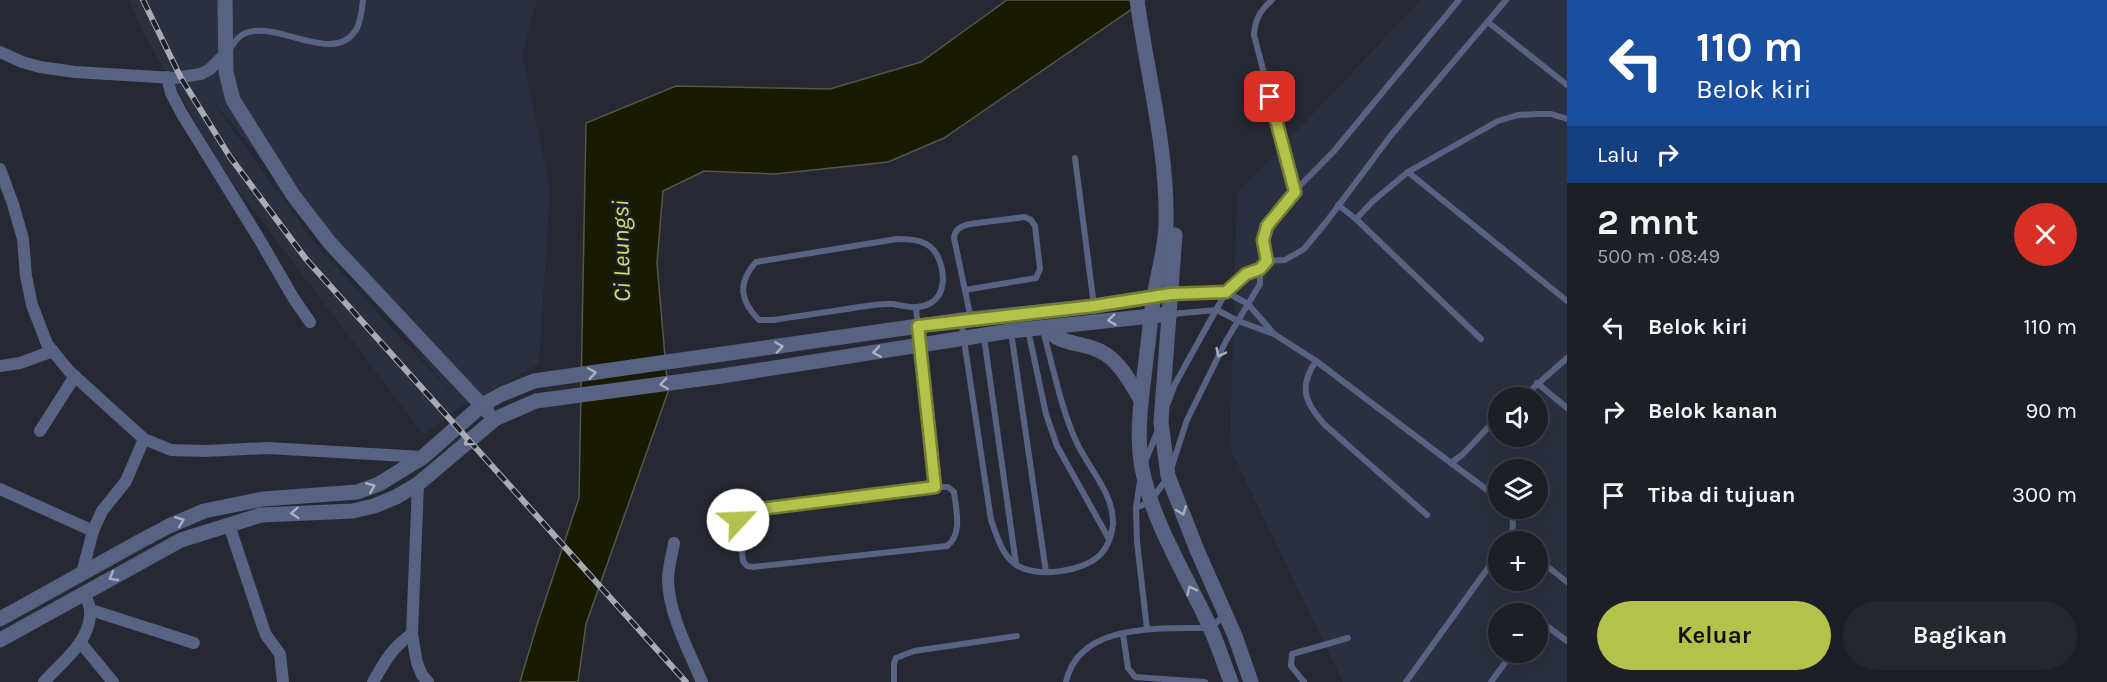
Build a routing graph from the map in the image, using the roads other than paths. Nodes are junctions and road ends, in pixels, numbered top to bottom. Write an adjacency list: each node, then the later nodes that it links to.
1 (225, 0): 11 (street)
2 (363, 0): 11 (lane)
3 (1137, 0): 9 (street)
4 (1145, 0): 9 (street)
5 (1272, 0): 18 (lane)
6 (1459, 0): 18 (lane)
7 (1506, 0): 8 (lane)
8 (1488, 22): 13 (lane); 19 (lane)
9 (1145, 29): 25 (street); 26 (street)
10 (0, 52): 12 (street)
11 (226, 53): 12 (street); 53 (street)
12 (167, 78): 36 (street)
13 (1567, 85)
14 (1567, 119): 17 (lane)
15 (1075, 158): 29 (lane)
16 (0, 169): 45 (street)
17 (1408, 172): 20 (lane); 27 (lane)
18 (1295, 192): 21 (lane)
19 (1338, 205): 20 (lane); 21 (lane)
20 (1356, 219): 43 (lane)
21 (1267, 261): 22 (lane)
22 (1260, 269): 24 (lane); 28 (lane)
23 (965, 290): 23 (lane); 34 (lane)
24 (1226, 292): 25 (lane); 28 (lane); 31 (lane)
25 (1171, 294): 26 (street); 32 (street)
26 (1154, 297): 29 (street); 33 (street)
27 (1567, 301)
28 (1248, 304): 35 (lane); 40 (lane)
29 (1094, 306): 34 (street)
30 (916, 308): 30 (lane); 37 (lane)
31 (1217, 310): 32 (lane); 35 (lane); 56 (lane)
32 (1170, 314): 33 (street); 56 (street)
33 (1152, 315): 38 (street, one-way to 38); 52 (street)
34 (966, 320): 37 (street); 42 (lane)
35 (1238, 321): 40 (lane); 63 (lane, one-way to 63)
36 (310, 322)
37 (918, 326): 44 (lane); 53 (street, one-way to 37)
38 (1038, 328): 39 (street); 52 (street); 73 (lane); 73 (lane)
39 (1010, 331): 41 (street); 78 (lane)
40 (1274, 334): 47 (lane)
41 (984, 335): 42 (street); 75 (lane)
42 (964, 338): 44 (street); 75 (lane)
43 (1481, 339)
44 (920, 345): 55 (street, one-way to 55); 65 (lane)
45 (52, 351): 48 (street); 49 (street)
46 (1567, 358): 50 (lane)
47 (1316, 361): 61 (lane); 70 (lane)
48 (0, 366)
49 (75, 376): 58 (street); 59 (street)
50 (1537, 383): 51 (lane); 54 (lane)
51 (1533, 387)
52 (1141, 400): 62 (street)
53 (482, 405): 55 (street); 60 (street)
54 (1567, 408)
55 (495, 419): 64 (street, one-way to 64)
56 (1161, 422): 62 (lane); 63 (street)
57 (1488, 428): 61 (lane)
58 (40, 431)
59 (144, 439): 60 (street); 72 (street)
60 (423, 457): 79 (street, one-way to 60)
61 (1451, 463): 67 (lane)
62 (1142, 469): 68 (street); 69 (lane)
63 (1168, 476): 68 (lane); 83 (street, one-way to 83)
64 (418, 484): 71 (street, one-way to 71); 89 (street)
65 (935, 487): 65 (lane)
66 (0, 489): 72 (street)
67 (1488, 491)
68 (1151, 501): 69 (lane); 86 (street, one-way to 68)
69 (1136, 508): 87 (lane)
70 (1427, 515)
71 (229, 525): 81 (street, one-way to 81); 99 (street)
72 (93, 531): 79 (street)
73 (1109, 539): 78 (lane)
74 (674, 543): 102 (street)
75 (1016, 565): 78 (lane)
76 (1548, 566): 80 (lane)
77 (1488, 568): 109 (lane)
78 (1046, 572)
79 (81, 573): 84 (street)
80 (1567, 582)
81 (84, 593): 82 (street); 92 (street)
82 (91, 610): 94 (street); 95 (street)
83 (1225, 615): 86 (lane); 107 (street)
84 (0, 619)
85 (1548, 627): 93 (lane)
86 (1210, 628): 87 (lane); 106 (street)
87 (1147, 629): 88 (lane)
88 (1123, 633): 104 (lane); 105 (lane)
89 (412, 634): 100 (street); 101 (street)
90 (1017, 636): 103 (lane)
91 (1348, 638): 108 (lane)
92 (0, 640)
93 (1567, 641)
94 (80, 642): 97 (street); 98 (street)
95 (194, 643)
96 (1505, 663): 110 (lane)
97 (44, 682)
98 (113, 682)
99 (283, 682)
100 (373, 682)
101 (428, 682)
102 (702, 682)
103 (894, 682)
104 (1066, 682)
105 (1205, 682)
106 (1231, 682)
107 (1251, 682)
108 (1304, 682)
109 (1406, 682)
110 (1491, 682)

